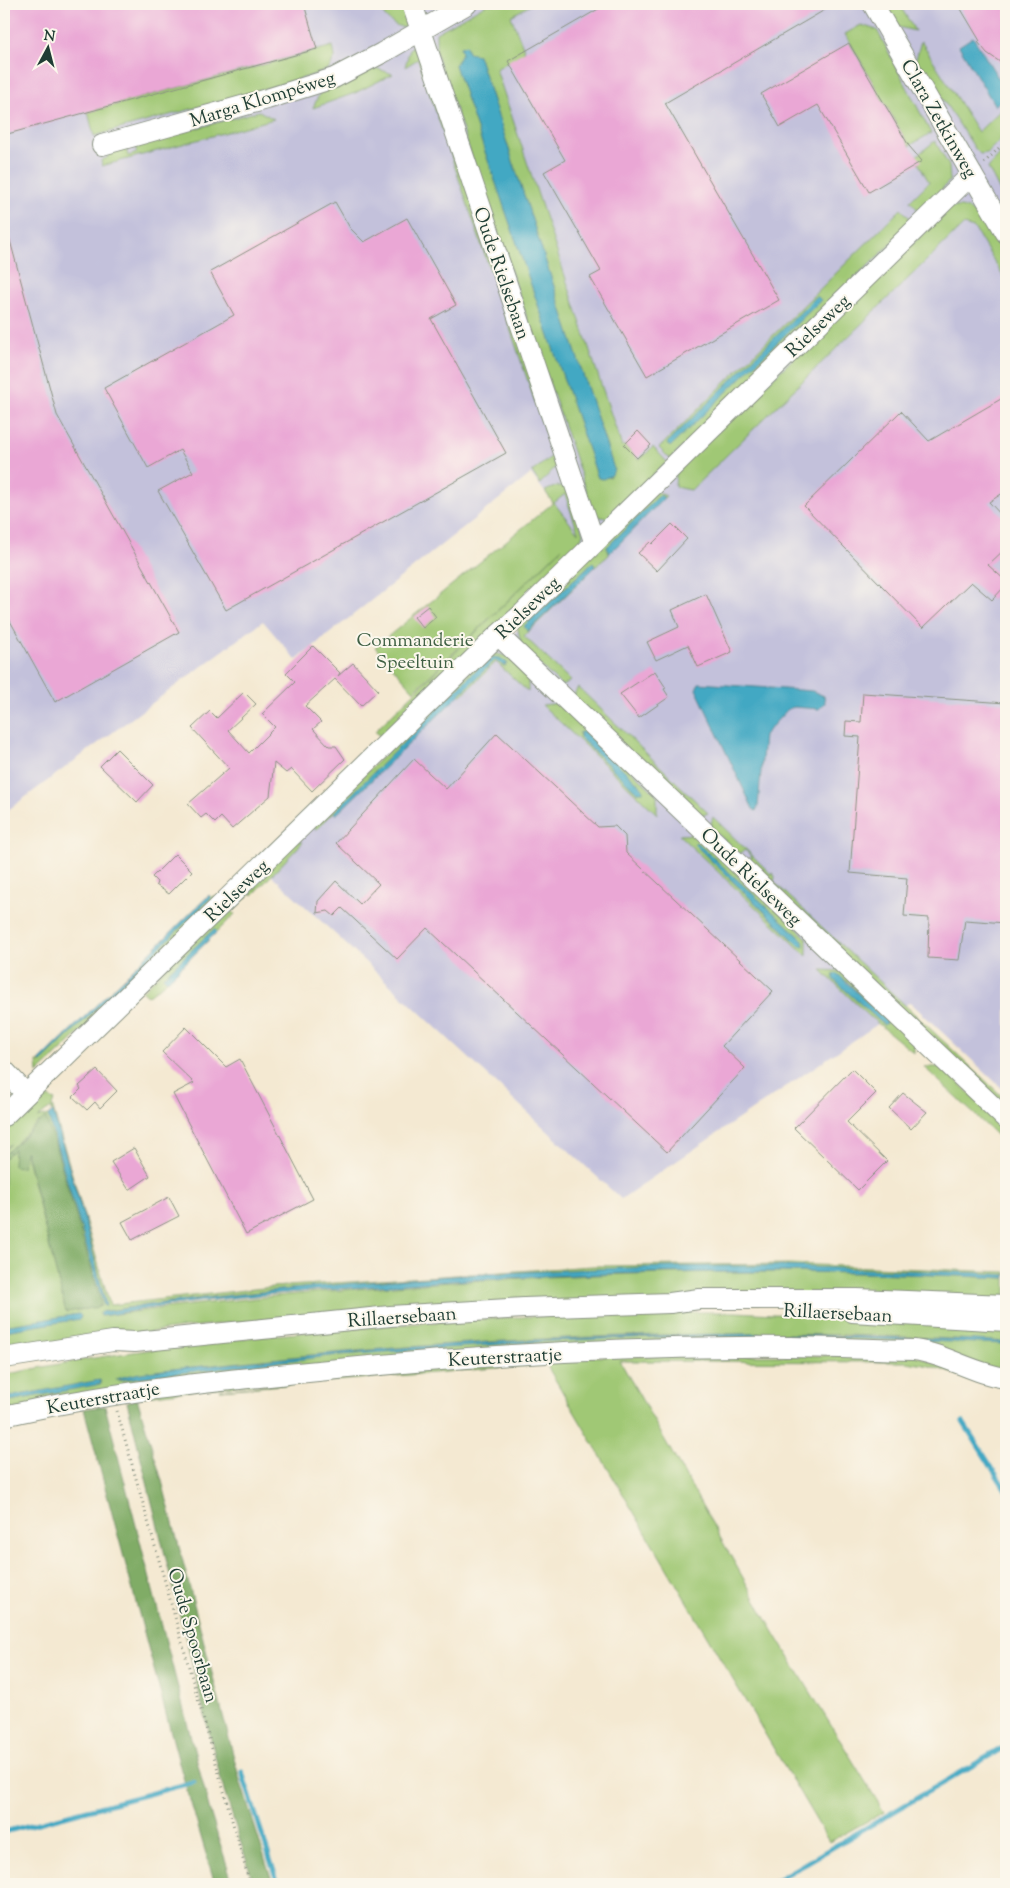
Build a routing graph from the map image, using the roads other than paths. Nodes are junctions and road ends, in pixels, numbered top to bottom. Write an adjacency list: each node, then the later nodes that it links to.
1 (412, 4): 4 (street, Oude Rielsebaan)
2 (468, 4): 4 (street, Marga Klompéweg)
3 (873, 4): 6 (street, Clara Zetkinweg)
4 (421, 31): 5 (street, Marga Klompéweg); 8 (street, Oude Rielsebaan)
5 (102, 145)
6 (972, 174): 7 (street, Clara Zetkinweg); 8 (street, Rielseweg)
7 (1006, 233)
8 (594, 541): 9 (street, Rielseweg)
9 (498, 635): 11 (street, Rielseweg); 13 (street, Oude Rielseweg)
10 (4, 1070): 11 (street)
11 (26, 1094): 12 (street, Rielseweg)
12 (4, 1116)
13 (1006, 1118)
14 (670, 1303): 15 (street, Rillaersebaan); 16 (street, Rillaersebaan); 17 (street, Rillaersebaan)
15 (1006, 1305)
16 (1006, 1321)
17 (135, 1342): 18 (street, Rillaersebaan); 19 (street, Rillaersebaan)
18 (4, 1358)
19 (4, 1370)
20 (1006, 1378): 21 (street, Keuterstraatje)
21 (4, 1416)

